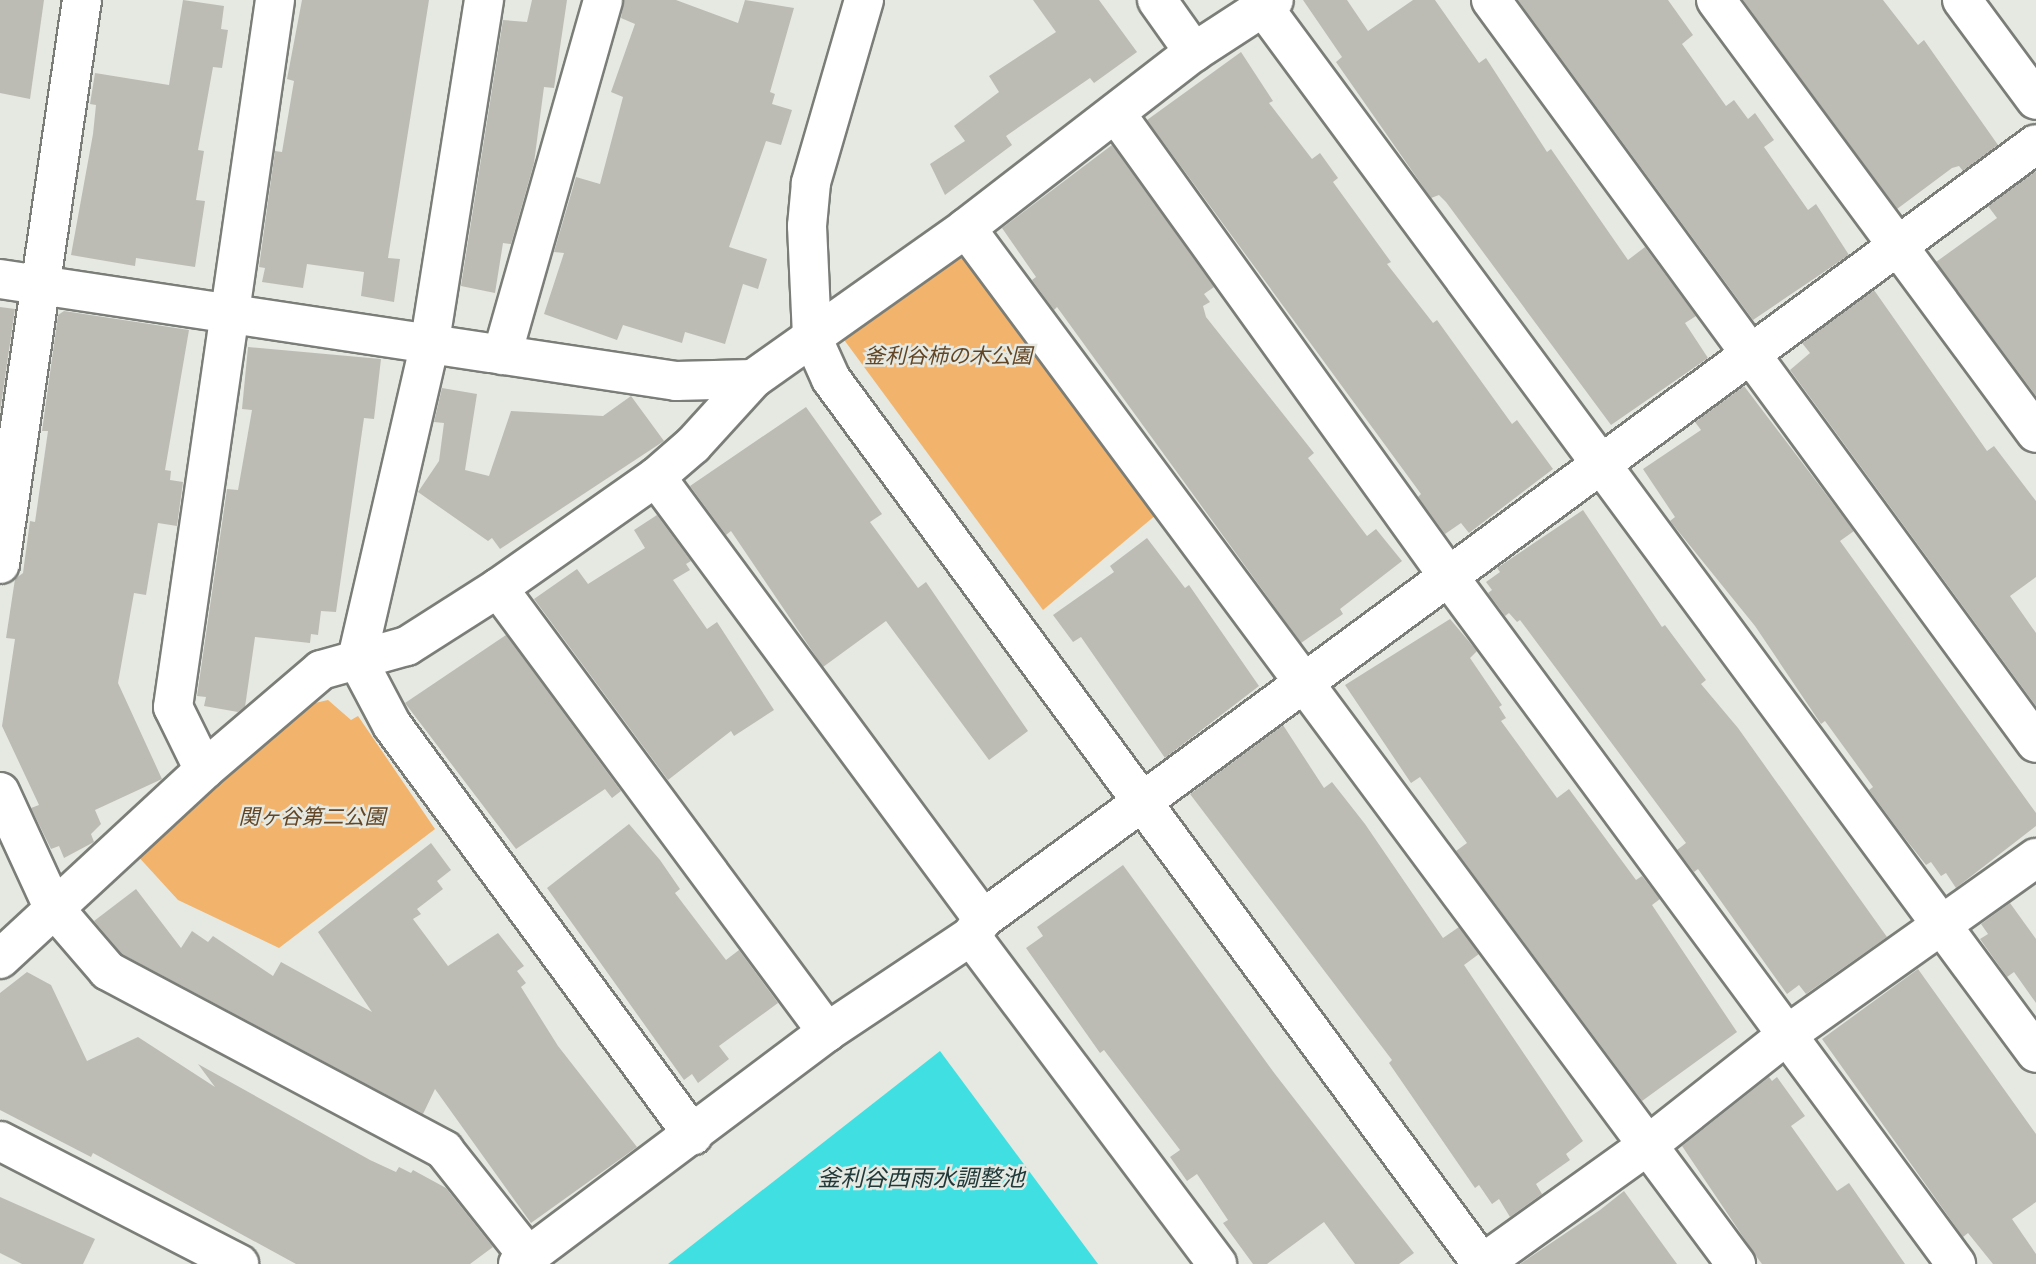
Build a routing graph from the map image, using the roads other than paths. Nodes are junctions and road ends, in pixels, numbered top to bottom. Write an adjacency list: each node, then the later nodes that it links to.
1 (82, 0): 18 (street)
2 (275, 0): 19 (street)
3 (484, 0): 21 (street)
4 (603, 0): 22 (street)
5 (864, 0): 20 (street)
6 (1157, 0): 11 (street)
7 (1491, 0): 23 (street)
8 (1716, 0): 16 (street)
9 (1962, 0): 12 (street)
10 (1269, 4): 11 (street); 26 (street)
11 (1194, 52): 13 (street)
12 (2036, 100)
13 (1117, 115): 15 (street); 30 (street)
14 (2036, 144): 16 (street)
15 (966, 228): 20 (street); 33 (street)
16 (1898, 248): 23 (street); 25 (street)
17 (0, 279): 18 (street)
18 (41, 285): 19 (street); 28 (street)
19 (228, 314): 21 (street); 35 (street)
20 (812, 337): 24 (street); 37 (street)
21 (429, 347): 22 (street); 32 (street)
22 (502, 355): 24 (street)
23 (1750, 357): 26 (street); 34 (street)
24 (753, 379): 27 (street)
25 (2036, 433)
26 (1602, 467): 30 (street); 40 (street)
27 (656, 477): 31 (street); 41 (street)
28 (6, 479): 29 (street)
29 (0, 564)
30 (1449, 577): 33 (street); 44 (street)
31 (498, 588): 32 (street); 43 (street)
32 (358, 659): 35 (street); 46 (street)
33 (1305, 683): 37 (street); 48 (street)
34 (2036, 743)
35 (204, 770): 39 (street)
36 (0, 792): 39 (street)
37 (1142, 801): 41 (street); 52 (street)
38 (2036, 858): 40 (street)
39 (53, 907): 42 (street); 49 (street)
40 (1942, 927): 44 (street); 45 (street)
41 (977, 928): 43 (street); 51 (street)
42 (0, 959)
43 (827, 1032): 46 (street)
44 (1788, 1034): 48 (street); 54 (street)
45 (2036, 1053)
46 (693, 1135): 49 (street)
47 (0, 1141): 50 (street)
48 (1648, 1145): 52 (street); 53 (street)
49 (523, 1260)
50 (239, 1264)
51 (1217, 1264)
52 (1482, 1264)
53 (1735, 1264)
54 (1956, 1264)

